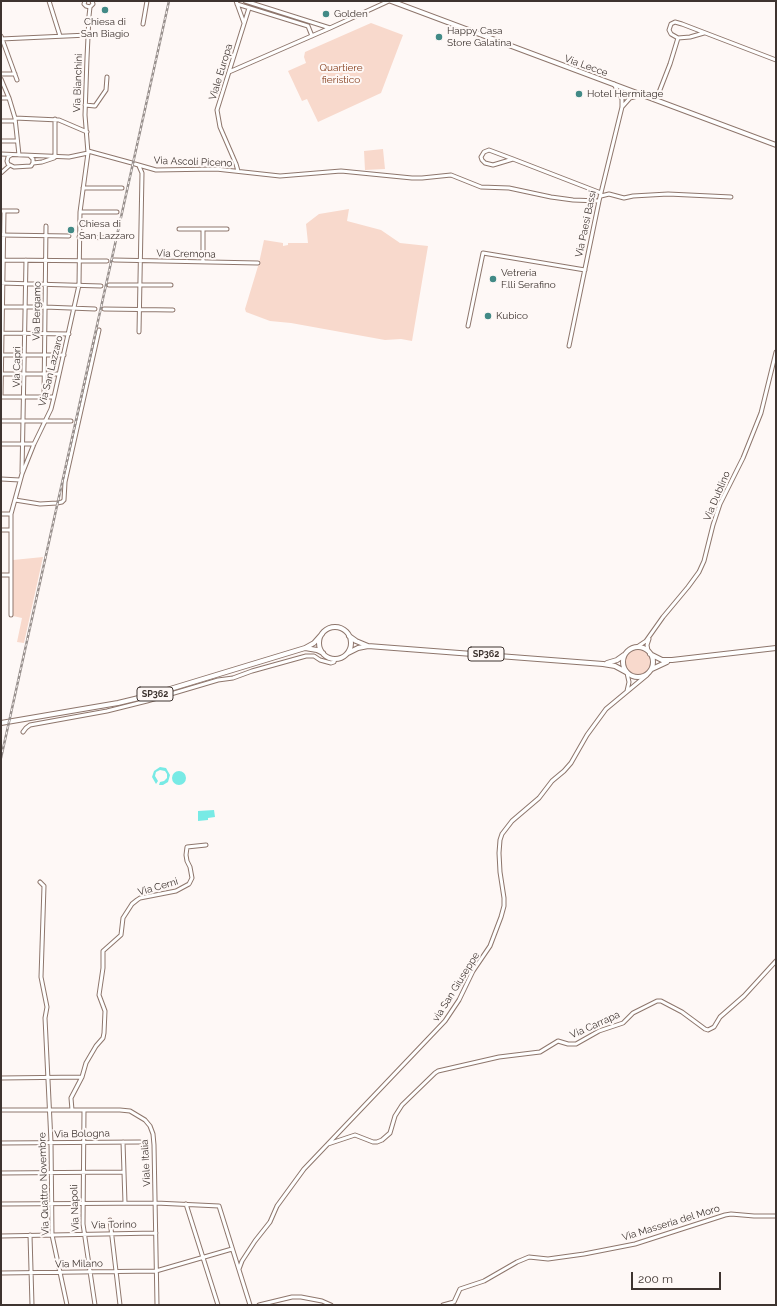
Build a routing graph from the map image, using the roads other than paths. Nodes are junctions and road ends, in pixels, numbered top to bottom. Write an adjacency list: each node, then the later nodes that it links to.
1 (49, 1): 19 (street)
2 (84, 1): 8 (street)
3 (92, 1): 9 (street, Via Bianchini)
4 (147, 1): 14 (street)
5 (244, 1): 7 (street); 12 (street)
6 (390, 1): 16 (street); 30 (main road, Via Lecce)
7 (236, 3): 10 (street); 13 (street)
8 (86, 6): 9 (street); 11 (street)
9 (90, 7): 11 (street, Via Bianchini)
10 (249, 8): 13 (street, Viale Europa); 15 (street)
11 (89, 16): 18 (street, Via Bianchini)
12 (309, 21): 15 (street); 16 (street)
13 (244, 23): 24 (street, Viale Europa)
14 (143, 24)
15 (308, 26): 20 (street)
16 (330, 28): 20 (street)
17 (704, 33): 22 (street); 22 (street); 23 (street)
18 (88, 35): 19 (street); 38 (street, Via Bianchini)
19 (60, 36): 21 (street)
20 (312, 36): 24 (street)
21 (1, 38): 26 (street)
22 (678, 38): 36 (street)
23 (776, 60)
24 (230, 72): 58 (street, Viale Europa)
25 (1, 74): 26 (street)
26 (15, 74): 29 (street)
27 (107, 77): 38 (street)
28 (1, 79): 34 (street)
29 (18, 80)
30 (614, 84): 31 (main road, Via Lecce); 35 (street, Via Paesi Bassi)
31 (628, 90): 32 (main road, Via Lecce); 35 (street); 37 (street, Via Paesi Bassi)
32 (641, 94): 36 (main road, Via Lecce); 37 (street)
33 (1, 98): 34 (street)
34 (9, 98): 41 (street)
35 (622, 99): 39 (street, Via Paesi Bassi)
36 (656, 100): 46 (main road, Via Lecce)
37 (626, 101): 39 (street, Via Paesi Bassi)
38 (85, 105): 43 (street, Via Bianchini)
39 (622, 107): 63 (street, Via Paesi Bassi)
40 (55, 119): 41 (street); 43 (street); 52 (street)
41 (15, 120): 42 (street); 45 (street)
42 (1, 121)
43 (86, 132): 47 (street, Via Bianchini)
44 (1, 141): 45 (street)
45 (17, 141): 50 (street)
46 (776, 145)
47 (88, 152): 52 (street); 56 (street, Via Ascoli Piceno); 61 (street, Via San Lazzaro)
48 (1, 154): 49 (street)
49 (11, 155): 50 (street); 55 (street)
50 (19, 155): 51 (street)
51 (30, 156): 52 (street); 54 (street)
52 (55, 157): 54 (street)
53 (513, 159): 53 (street); 63 (street)
54 (33, 163): 55 (street)
55 (10, 165): 59 (street)
56 (139, 166): 57 (street, Via Ascoli Piceno); 60 (street)
57 (149, 169): 58 (street, Via Ascoli Piceno); 60 (street)
58 (238, 171): 65 (street, Via Ascoli Piceno)
59 (1, 173)
60 (142, 173): 85 (street)
61 (83, 188): 62 (street); 68 (street, Via San Lazzaro)
62 (122, 188)
63 (601, 194): 64 (street); 65 (street, Via Paesi Bassi)
64 (730, 197)
65 (599, 201): 88 (street, Via Paesi Bassi)
66 (2, 211): 67 (street); 74 (street)
67 (17, 211)
68 (80, 212): 69 (street); 77 (street, Via San Lazzaro)
69 (117, 212)
70 (46, 226): 75 (street, Via Bergamo)
71 (179, 229): 72 (street)
72 (203, 229): 73 (street); 86 (street)
73 (227, 229)
74 (2, 235): 75 (street); 79 (street)
75 (46, 236): 76 (street); 81 (street, Via Bergamo)
76 (69, 236)
77 (79, 237): 78 (street); 83 (street, Via San Lazzaro)
78 (111, 238)
79 (2, 260): 80 (street); 89 (street)
80 (26, 260): 81 (street); 90 (street, Via Capri)
81 (46, 260): 83 (street); 91 (street, Via Bergamo)
82 (114, 260): 85 (street, Via Cremona)
83 (79, 261): 84 (street); 92 (street, Via San Lazzaro)
84 (107, 261)
85 (140, 261): 86 (street, Via Cremona); 94 (street)
86 (203, 262): 87 (street, Via Cremona)
87 (258, 263)
88 (585, 270): 105 (street); 112 (street, Via Paesi Bassi)
89 (2, 283): 90 (street); 97 (street)
90 (26, 284): 91 (street); 98 (street, Via Capri)
91 (46, 284): 92 (street); 99 (street, Via Bergamo)
92 (79, 285): 96 (street); 100 (street, Via San Lazzaro)
93 (109, 285): 94 (street)
94 (140, 285): 95 (street); 103 (street)
95 (170, 285)
96 (101, 286)
97 (2, 307): 98 (street); 108 (street)
98 (26, 307): 99 (street); 109 (street, Via Capri)
99 (45, 307): 100 (street); 110 (street, Via Bergamo)
100 (74, 309): 101 (street); 111 (street, Via San Lazzaro)
101 (95, 309)
102 (104, 309): 103 (street)
103 (140, 309): 104 (street); 107 (street)
104 (174, 310)
105 (468, 326)
106 (99, 330): 136 (street)
107 (139, 332)
108 (2, 333): 109 (street); 116 (street)
109 (25, 333): 110 (street); 114 (street, Via Capri)
110 (45, 333): 111 (street); 115 (street, Via Bergamo)
111 (69, 334): 117 (street, Via San Lazzaro)
112 (569, 346)
113 (776, 352): 145 (street, Via Dublino)
114 (25, 354): 115 (street); 116 (street); 119 (street, Via Capri)
115 (45, 354): 117 (street); 120 (street, Via Bergamo)
116 (1, 355): 118 (street)
117 (64, 355): 121 (street, Via San Lazzaro)
118 (1, 374): 119 (street); 122 (street)
119 (25, 374): 120 (street); 123 (street, Via Capri)
120 (44, 374): 121 (street); 124 (street, Via Bergamo)
121 (60, 374): 125 (street, Via San Lazzaro)
122 (1, 396): 123 (street)
123 (24, 397): 124 (street); 128 (street, Via Capri)
124 (44, 397): 125 (street)
125 (54, 397): 127 (street, Via San Lazzaro)
126 (1, 420): 128 (street)
127 (46, 420): 128 (street); 129 (street); 132 (street, Via San Lazzaro)
128 (24, 421): 131 (street, Via Capri)
129 (71, 421)
130 (1, 444): 131 (street)
131 (23, 444): 132 (street); 133 (street, Via Capri)
132 (34, 444): 133 (street, Via San Lazzaro)
133 (22, 474): 135 (street, Via San Lazzaro)
134 (1, 479): 135 (street)
135 (20, 480): 136 (street, Via San Lazzaro)
136 (15, 500): 138 (street, Via San Lazzaro)
137 (1, 514): 138 (street)
138 (11, 514): 140 (street, Via San Lazzaro)
139 (1, 530): 140 (street)
140 (11, 530): 142 (street, Via San Lazzaro)
141 (1, 575): 142 (street)
142 (11, 575): 143 (street, Via San Lazzaro)
143 (11, 615)
144 (322, 634): 146 (main road, SP362); 149 (main road, SP362); 152 (main road)
145 (650, 635): 148 (street, Via Dublino); 151 (street, Via Dublino)
146 (349, 636): 147 (main road, SP362); 153 (main road)
147 (368, 646): 153 (main road, SP362); 157 (main road, SP362)
148 (637, 647): 151 (main road); 154 (main road, SP362)
149 (305, 648): 152 (main road); 162 (main road, SP362)
150 (776, 648): 156 (main road)
151 (649, 652): 156 (main road); 158 (main road)
152 (324, 653): 155 (main road)
153 (347, 653): 155 (main road, SP362)
154 (624, 655): 157 (main road, SP362); 159 (main road)
155 (336, 659): 162 (street)
156 (672, 660): 158 (main road)
157 (603, 664): 159 (main road, SP362)
158 (651, 669): 160 (main road)
159 (626, 672): 160 (main road, SP362); 161 (street)
160 (647, 675): 161 (street, via San Giuseppe)
161 (626, 692): 180 (street, via San Giuseppe)
162 (147, 699): 163 (main road, SP362); 164 (street)
163 (1, 723)
164 (23, 732)
165 (206, 845): 169 (street, Via Cerni)
166 (40, 882): 168 (street, Via Quattro Novembre)
167 (776, 961): 180 (street, Via Carrapa)
168 (48, 1077): 169 (street); 170 (street); 172 (street, Via Quattro Novembre)
169 (82, 1077): 173 (street, Via Cerni)
170 (1, 1078)
171 (1, 1110): 172 (street, Viale Italia)
172 (49, 1110): 173 (street, Viale Italia); 175 (street, Via Quattro Novembre)
173 (72, 1110): 174 (street, Viale Italia)
174 (84, 1110): 176 (street, Via Napoli); 187 (street, Viale Italia)
175 (50, 1142): 176 (street, Via Bologna); 179 (street, Via Bologna); 181 (street, Via Quattro Novembre)
176 (83, 1142): 177 (street, Via Bologna); 182 (street, Via Napoli)
177 (123, 1142): 178 (street, Via Bologna); 183 (street)
178 (140, 1142)
179 (1, 1143)
180 (326, 1145): 201 (street, via San Giuseppe)
181 (51, 1172): 182 (street); 184 (street); 189 (street, Via Quattro Novembre)
182 (83, 1172): 183 (street); 185 (street, Via Napoli)
183 (124, 1172): 186 (street)
184 (1, 1173)
185 (82, 1203): 186 (street); 189 (street); 194 (street, Via Napoli)
186 (125, 1203): 187 (street)
187 (156, 1203): 190 (street); 193 (street, Viale Italia)
188 (1, 1204): 189 (street)
189 (52, 1204): 197 (street, Via Quattro Novembre)
190 (186, 1204): 199 (street); 200 (street)
191 (776, 1216): 217 (street, Via Masseria del Moro)
192 (110, 1220): 195 (street)
193 (156, 1233): 195 (street, Via Torino); 202 (street, Viale Italia)
194 (84, 1234): 195 (street, Via Torino); 197 (street, Via Torino); 203 (street, Via Napoli)
195 (112, 1234): 204 (street)
196 (30, 1235): 197 (street, Via Torino); 198 (street, Via Torino); 206 (street)
197 (52, 1235): 207 (street, Via Quattro Novembre)
198 (1, 1236)
199 (232, 1249): 200 (street, Via Milano); 201 (street)
200 (203, 1258): 202 (street, Via Milano); 213 (street)
201 (239, 1269): 214 (street)
202 (156, 1271): 204 (street, Via Milano); 212 (street, Viale Italia)
203 (90, 1272): 204 (street, Via Milano); 207 (street, Via Milano); 210 (street, Via Napoli)
204 (117, 1272): 211 (street)
205 (1, 1273): 206 (street, Via Milano)
206 (31, 1273): 207 (street, Via Milano); 208 (street)
207 (60, 1273): 209 (street, Via Quattro Novembre)
208 (32, 1305)
209 (67, 1305)
210 (95, 1305)
211 (120, 1305)
212 (157, 1305)
213 (218, 1305)
214 (250, 1305)
215 (259, 1305): 216 (street)
216 (331, 1305)
217 (443, 1305)

